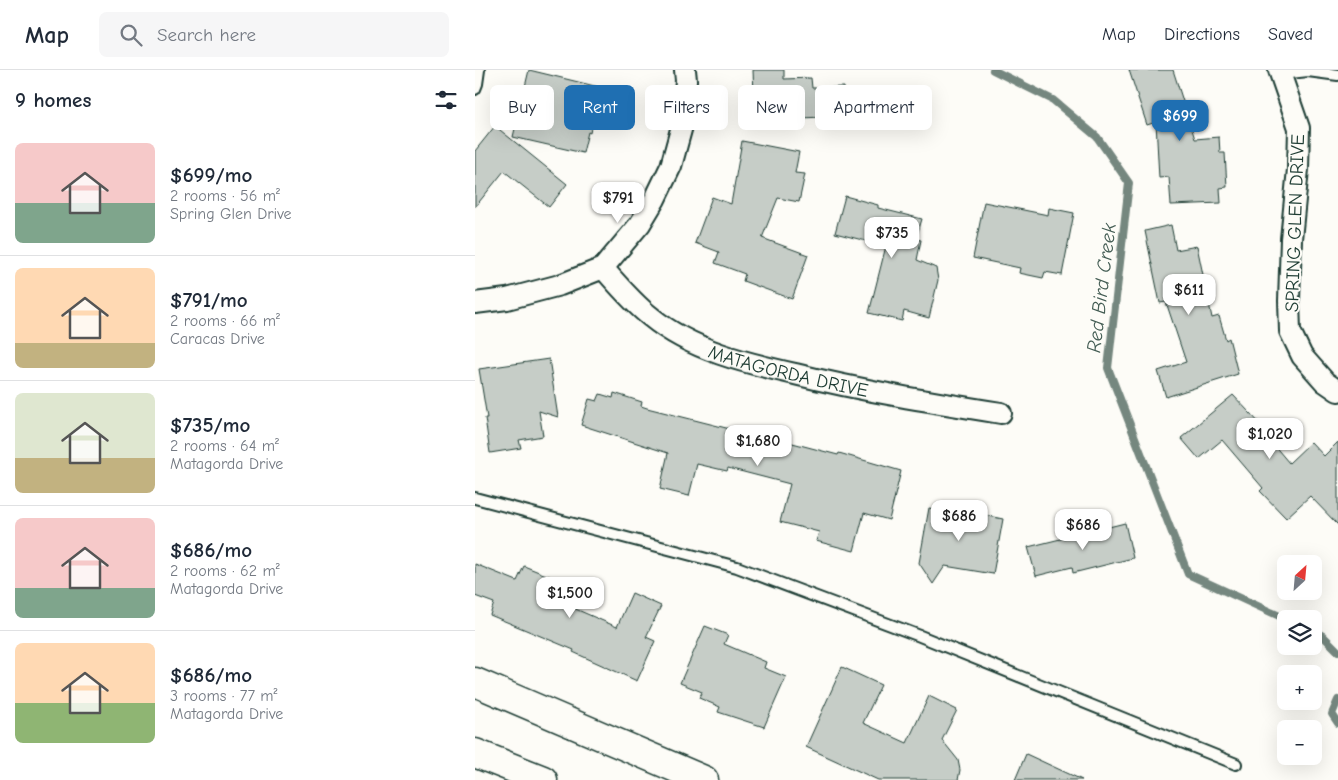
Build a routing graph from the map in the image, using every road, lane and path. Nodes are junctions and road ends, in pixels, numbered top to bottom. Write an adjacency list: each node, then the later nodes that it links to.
1 (479, 70): 5 (lane)
2 (685, 70): 6 (street)
3 (1280, 72): 4 (lane); 8 (street, SPRING GLEN DRIVE)
4 (1338, 75)
5 (475, 89)
6 (603, 268): 7 (street); 9 (street, MATAGORDA DRIVE)
7 (475, 303)
8 (1338, 391)
9 (1001, 413)
10 (475, 498): 13 (lane)
11 (475, 682): 15 (main road)
12 (475, 753): 14 (main road)
13 (1236, 764)
14 (543, 780)
15 (705, 780)

